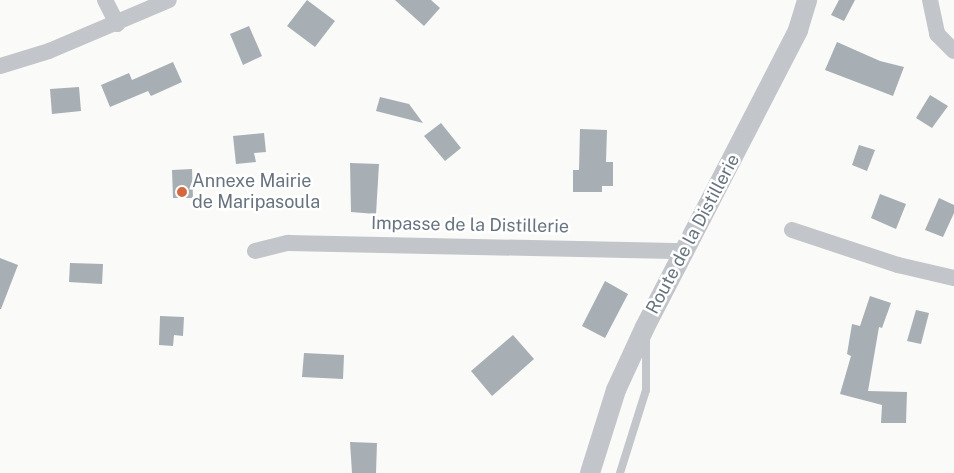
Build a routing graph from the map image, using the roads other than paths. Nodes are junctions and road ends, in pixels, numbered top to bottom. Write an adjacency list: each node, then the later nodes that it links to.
1 (105, 0): 5 (street)
2 (168, 0): 5 (street)
3 (807, 0): 10 (street, Route de la Distillerie)
4 (930, 0): 6 (street)
5 (117, 24): 7 (street)
6 (954, 51)
7 (0, 66)
8 (792, 230): 11 (street)
9 (255, 251): 10 (street, Impasse de la Distillerie)
10 (686, 251): 12 (street, Route de la Distillerie)
11 (954, 278)
12 (645, 327): 13 (street, Route de la Distillerie); 14 (lane)
13 (590, 473)
14 (620, 473)

